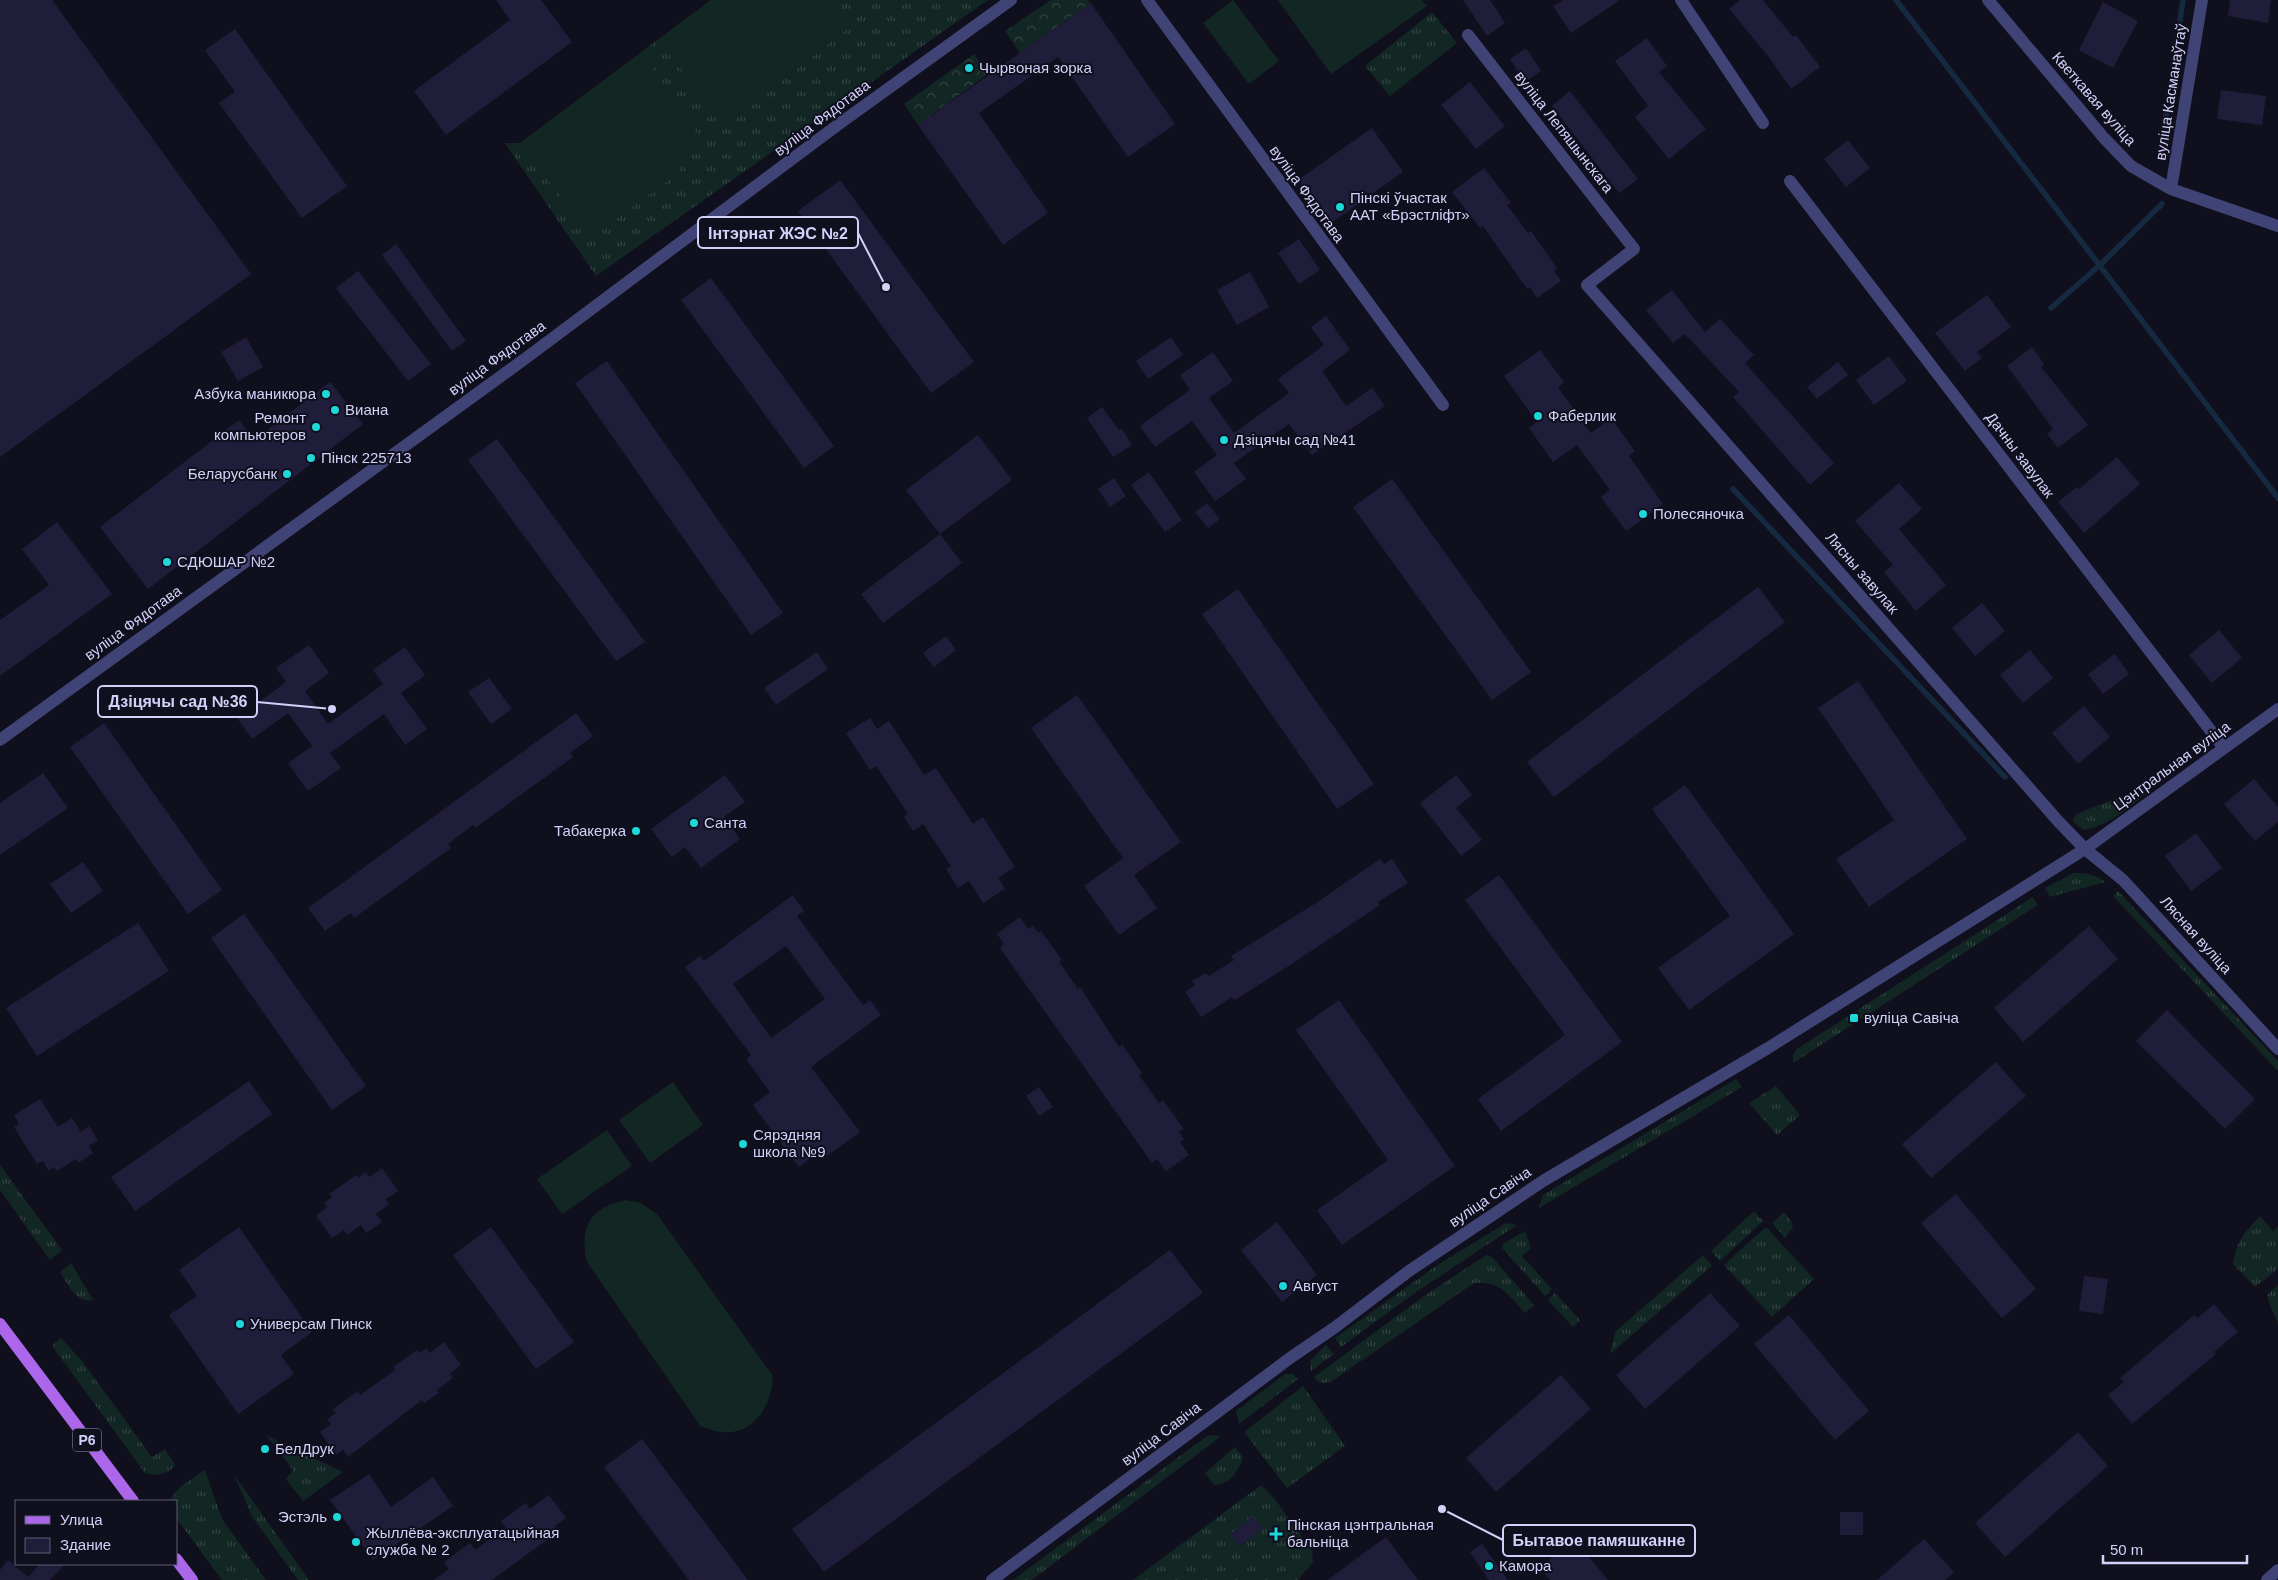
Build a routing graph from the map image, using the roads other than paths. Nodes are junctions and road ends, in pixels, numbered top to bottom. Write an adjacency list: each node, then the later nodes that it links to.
1 (1011, 0): 14 (street, вуліца Фядотава)
2 (1147, 0): 12 (street, вуліца Фядотава)
3 (1681, 0): 7 (street)
4 (1988, 0): 9 (street, Кветкавая вуліца)
5 (2202, 0): 9 (street, вуліца Касманаўтаў)
6 (1468, 35): 11 (street, вуліца Лепяшынскага)
7 (1763, 123)
8 (1790, 181): 15 (street, Дачны завулак)
9 (2171, 188): 10 (street, Кветкавая вуліца)
10 (2278, 226)
11 (1634, 249): 16 (street, Лясны завулак)
12 (1443, 405)
13 (2278, 710): 15 (street, Цэнтральная вуліца)
14 (0, 740)
15 (2224, 748): 16 (street, Цэнтральная вуліца)
16 (2085, 849): 17 (street, Лясная вуліца); 23 (street, вуліца Савіча)
17 (2278, 1049)
18 (0, 1324): 19 (main road, Р6)
19 (132, 1500)
20 (178, 1562): 22 (main road)
21 (2278, 1570): 24 (street)
22 (192, 1580)
23 (992, 1580)
24 (2267, 1580)

